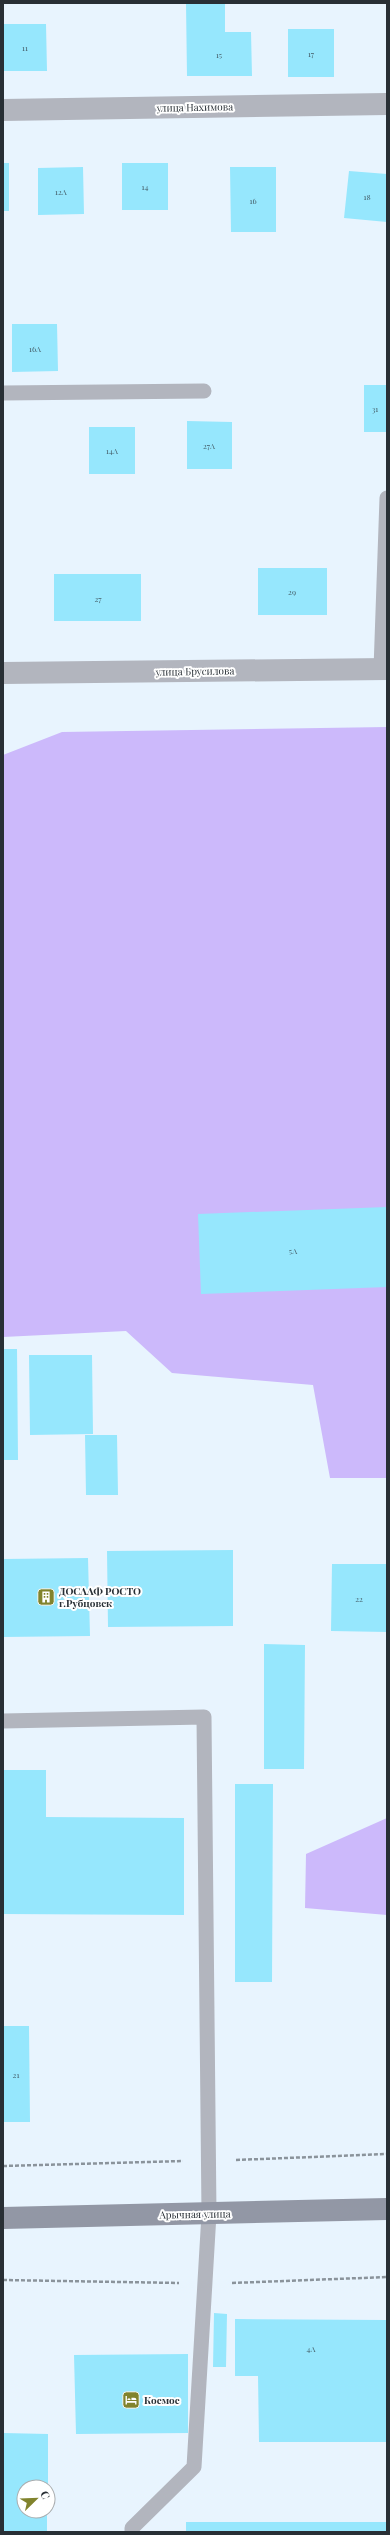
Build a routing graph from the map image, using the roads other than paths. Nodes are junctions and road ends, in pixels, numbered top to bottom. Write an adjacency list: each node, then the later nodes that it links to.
1 (387, 104): 2 (street, улица Нахимова)
2 (3, 110)
3 (204, 391): 4 (lane)
4 (3, 394)
5 (386, 498): 6 (lane)
6 (384, 669): 7 (street, улица Брусилова)
7 (3, 673)
8 (3, 1721): 10 (lane)
9 (387, 2209): 10 (main road, Арычная улица)
10 (209, 2214): 11 (main road, Арычная улица); 12 (lane)
11 (3, 2218)
12 (132, 2532)

